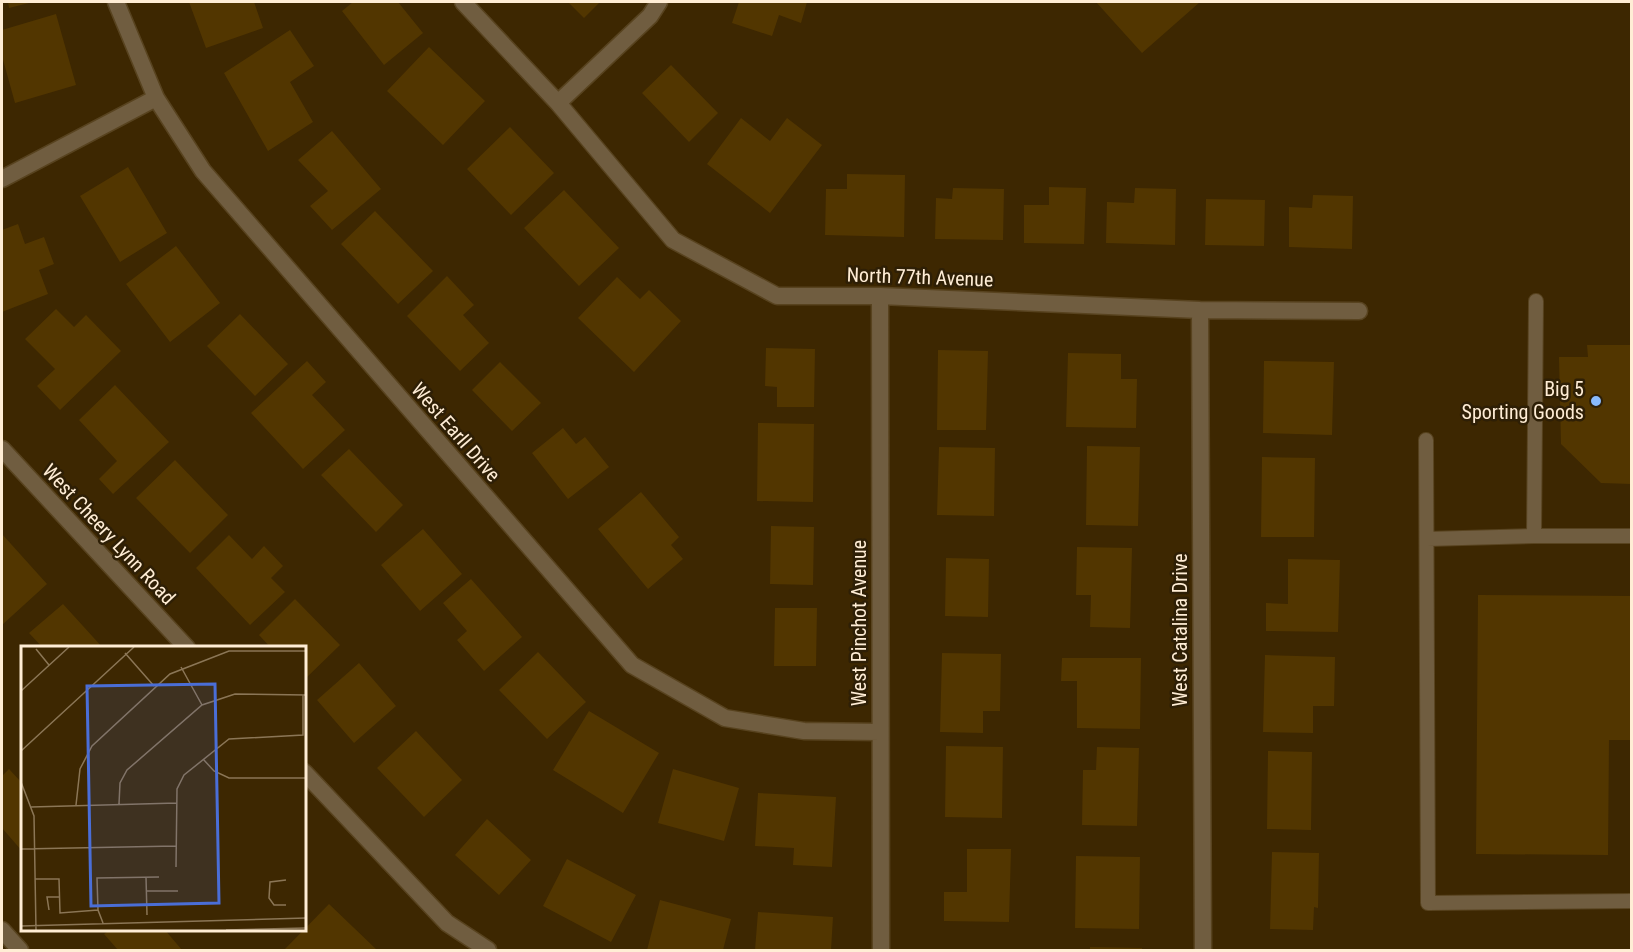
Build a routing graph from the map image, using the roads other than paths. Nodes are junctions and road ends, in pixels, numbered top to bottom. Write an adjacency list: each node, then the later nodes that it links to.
1 (116, 2): 4 (street, West Earll Drive)
2 (463, 2): 5 (street, North 77th Avenue)
3 (659, 2): 5 (street)
4 (156, 98): 6 (street); 17 (street, West Earll Drive)
5 (558, 103): 7 (street, North 77th Avenue)
6 (2, 179)
7 (880, 296): 9 (street, North 77th Avenue); 17 (street, West Pinchot Avenue)
8 (1536, 301): 13 (lane)
9 (1200, 310): 10 (street, North 77th Avenue); 24 (street, West Catalina Drive)
10 (1359, 311)
11 (1426, 440): 15 (lane)
12 (3, 454): 16 (street, West Cheery Lynn Road)
13 (1534, 536): 14 (lane); 15 (lane)
14 (1632, 536)
15 (1426, 539): 19 (lane)
16 (185, 646)
17 (880, 732): 23 (street, West Pinchot Avenue)
18 (306, 774): 22 (street)
19 (1632, 901)
20 (2, 930): 21 (street)
21 (20, 951)
22 (488, 951)
23 (881, 951)
24 (1203, 951)

